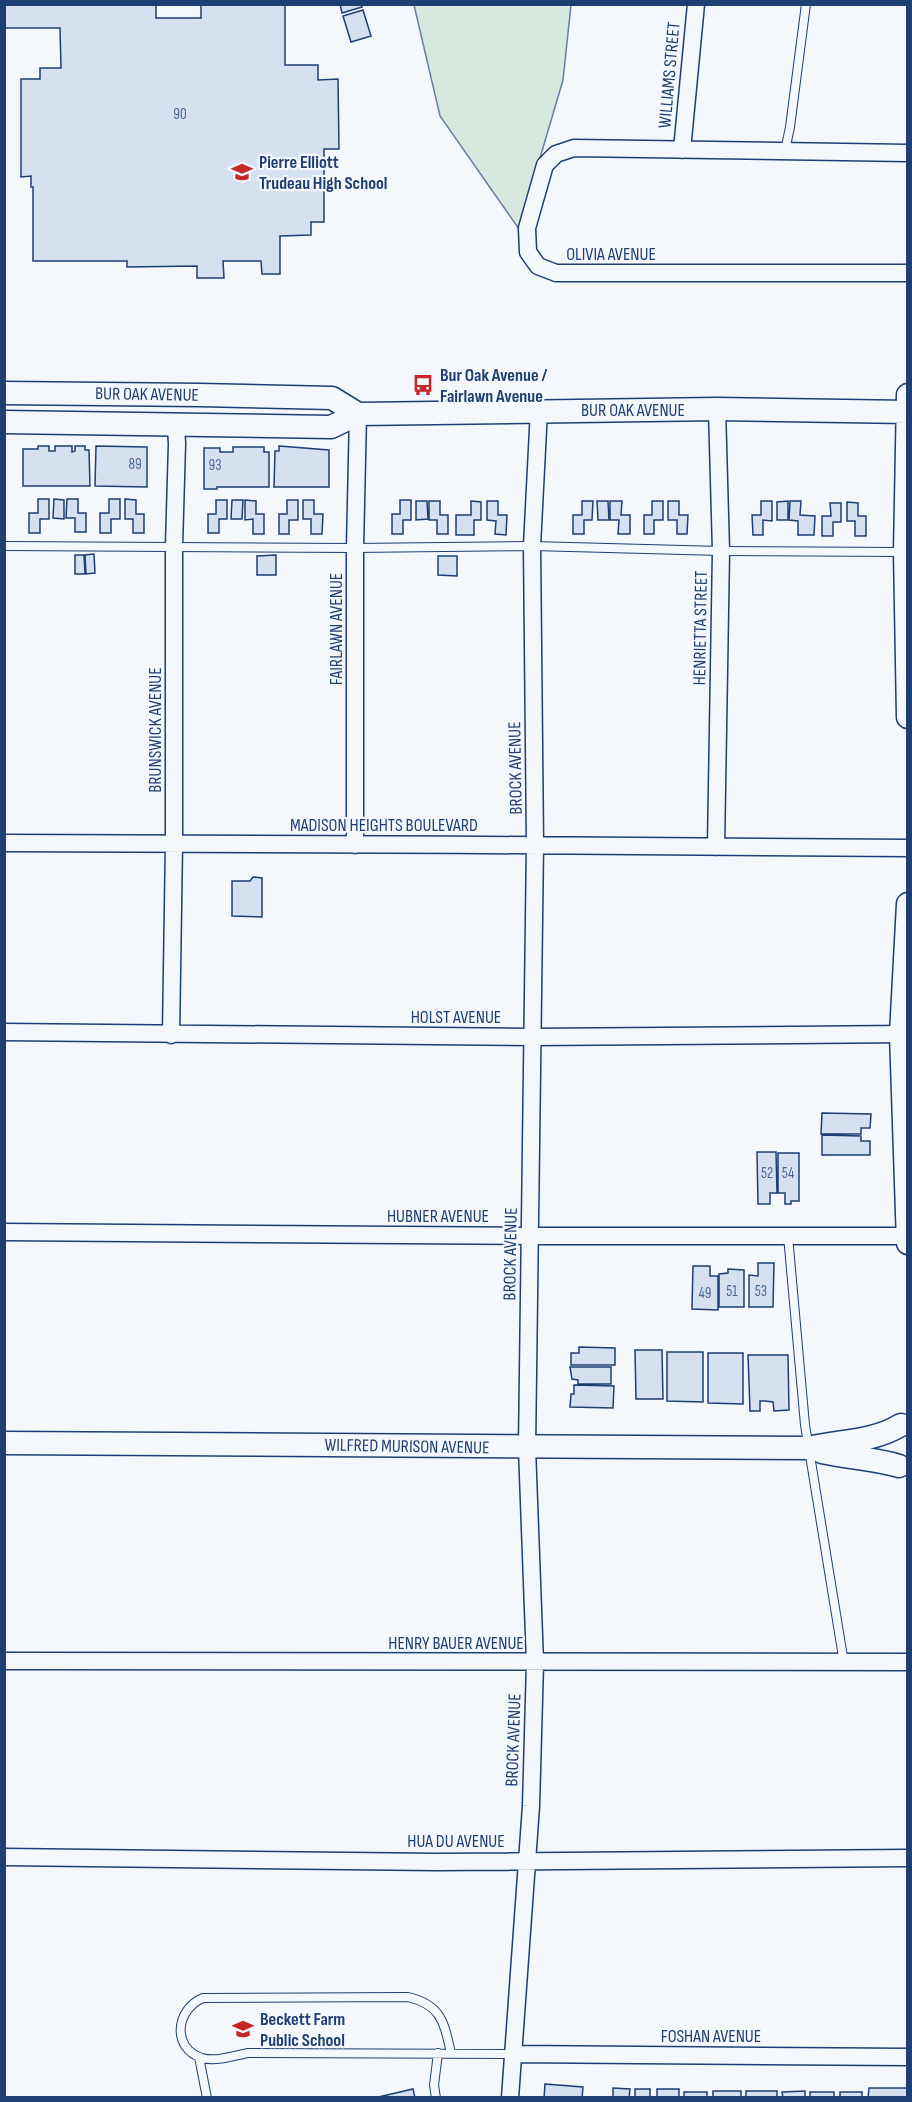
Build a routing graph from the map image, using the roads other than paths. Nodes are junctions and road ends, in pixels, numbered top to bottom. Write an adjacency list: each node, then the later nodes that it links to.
1 (696, 4): 3 (street, WILLIAMS STREET)
2 (806, 4): 4 (lane)
3 (682, 150): 4 (street, OLIVIA AVENUE); 6 (street, OLIVIA AVENUE)
4 (785, 151): 5 (street, OLIVIA AVENUE)
5 (908, 153)
6 (908, 273)
7 (4, 393): 12 (street, BUR OAK AVENUE)
8 (908, 396): 11 (street)
9 (717, 409): 10 (street, BUR OAK AVENUE); 11 (street, BUR OAK AVENUE); 19 (street, HENRIETTA STREET)
10 (539, 410): 12 (street, BUR OAK AVENUE); 17 (street, BROCK AVENUE)
11 (907, 412): 20 (street)
12 (358, 414): 14 (street, BUR OAK AVENUE); 18 (street, FAIRLAWN AVENUE)
13 (4, 422): 14 (street, BUR OAK AVENUE)
14 (176, 425): 16 (street, BRUNSWICK AVENUE)
15 (4, 546): 16 (lane)
16 (174, 546): 18 (lane); 24 (street, BRUNSWICK AVENUE)
17 (532, 546): 18 (lane); 19 (lane); 25 (street, BROCK AVENUE)
18 (355, 548): 26 (street, FAIRLAWN AVENUE)
19 (721, 551): 20 (lane); 27 (street, HENRIETTA STREET)
20 (906, 552): 21 (street)
21 (907, 669): 22 (street)
22 (908, 717)
23 (4, 843): 24 (street, MADISON HEIGHTS BOULEVARD)
24 (174, 843): 26 (street, MADISON HEIGHTS BOULEVARD); 32 (street, BRUNSWICK AVENUE)
25 (535, 844): 26 (street, MADISON HEIGHTS BOULEVARD); 27 (street, MADISON HEIGHTS BOULEVARD); 33 (street, BROCK AVENUE)
26 (356, 845)
27 (716, 847): 28 (street, MADISON HEIGHTS BOULEVARD)
28 (908, 848)
29 (908, 903): 31 (street)
30 (4, 1032): 32 (street, HOLST AVENUE)
31 (904, 1034): 33 (street, HOLST AVENUE); 37 (street)
32 (171, 1035): 33 (street, HOLST AVENUE)
33 (531, 1037): 35 (street, BROCK AVENUE)
34 (4, 1232): 35 (street, HUBNER AVENUE)
35 (530, 1236): 36 (street, HUBNER AVENUE); 40 (street, BROCK AVENUE)
36 (788, 1236): 37 (street, HUBNER AVENUE); 41 (lane)
37 (907, 1238)
38 (904, 1422): 41 (street, WILFRED MURISON AVENUE); 42 (street)
39 (4, 1443): 40 (street, WILFRED MURISON AVENUE)
40 (527, 1448): 41 (street, WILFRED MURISON AVENUE); 45 (street, BROCK AVENUE)
41 (809, 1448): 42 (street, WILFRED MURISON AVENUE); 46 (lane)
42 (903, 1471)
43 (4, 1661): 45 (street, HENRY BAUER AVENUE)
44 (908, 1662): 46 (street, HENRY BAUER AVENUE)
45 (535, 1663): 46 (street, HENRY BAUER AVENUE); 49 (street, BROCK AVENUE)
46 (844, 1663)
47 (4, 1857): 49 (street, HUA DU AVENUE)
48 (908, 1858): 49 (street, HUA DU AVENUE)
49 (527, 1860): 52 (street, BROCK AVENUE)
50 (438, 2053): 51 (lane); 53 (lane); 56 (lane)
51 (451, 2053): 52 (lane); 53 (lane)
52 (514, 2054): 54 (street, FOSHAN AVENUE); 57 (street, BROCK AVENUE)
53 (199, 2057): 55 (lane)
54 (908, 2057)
55 (207, 2097)
56 (436, 2097)
57 (510, 2097)

